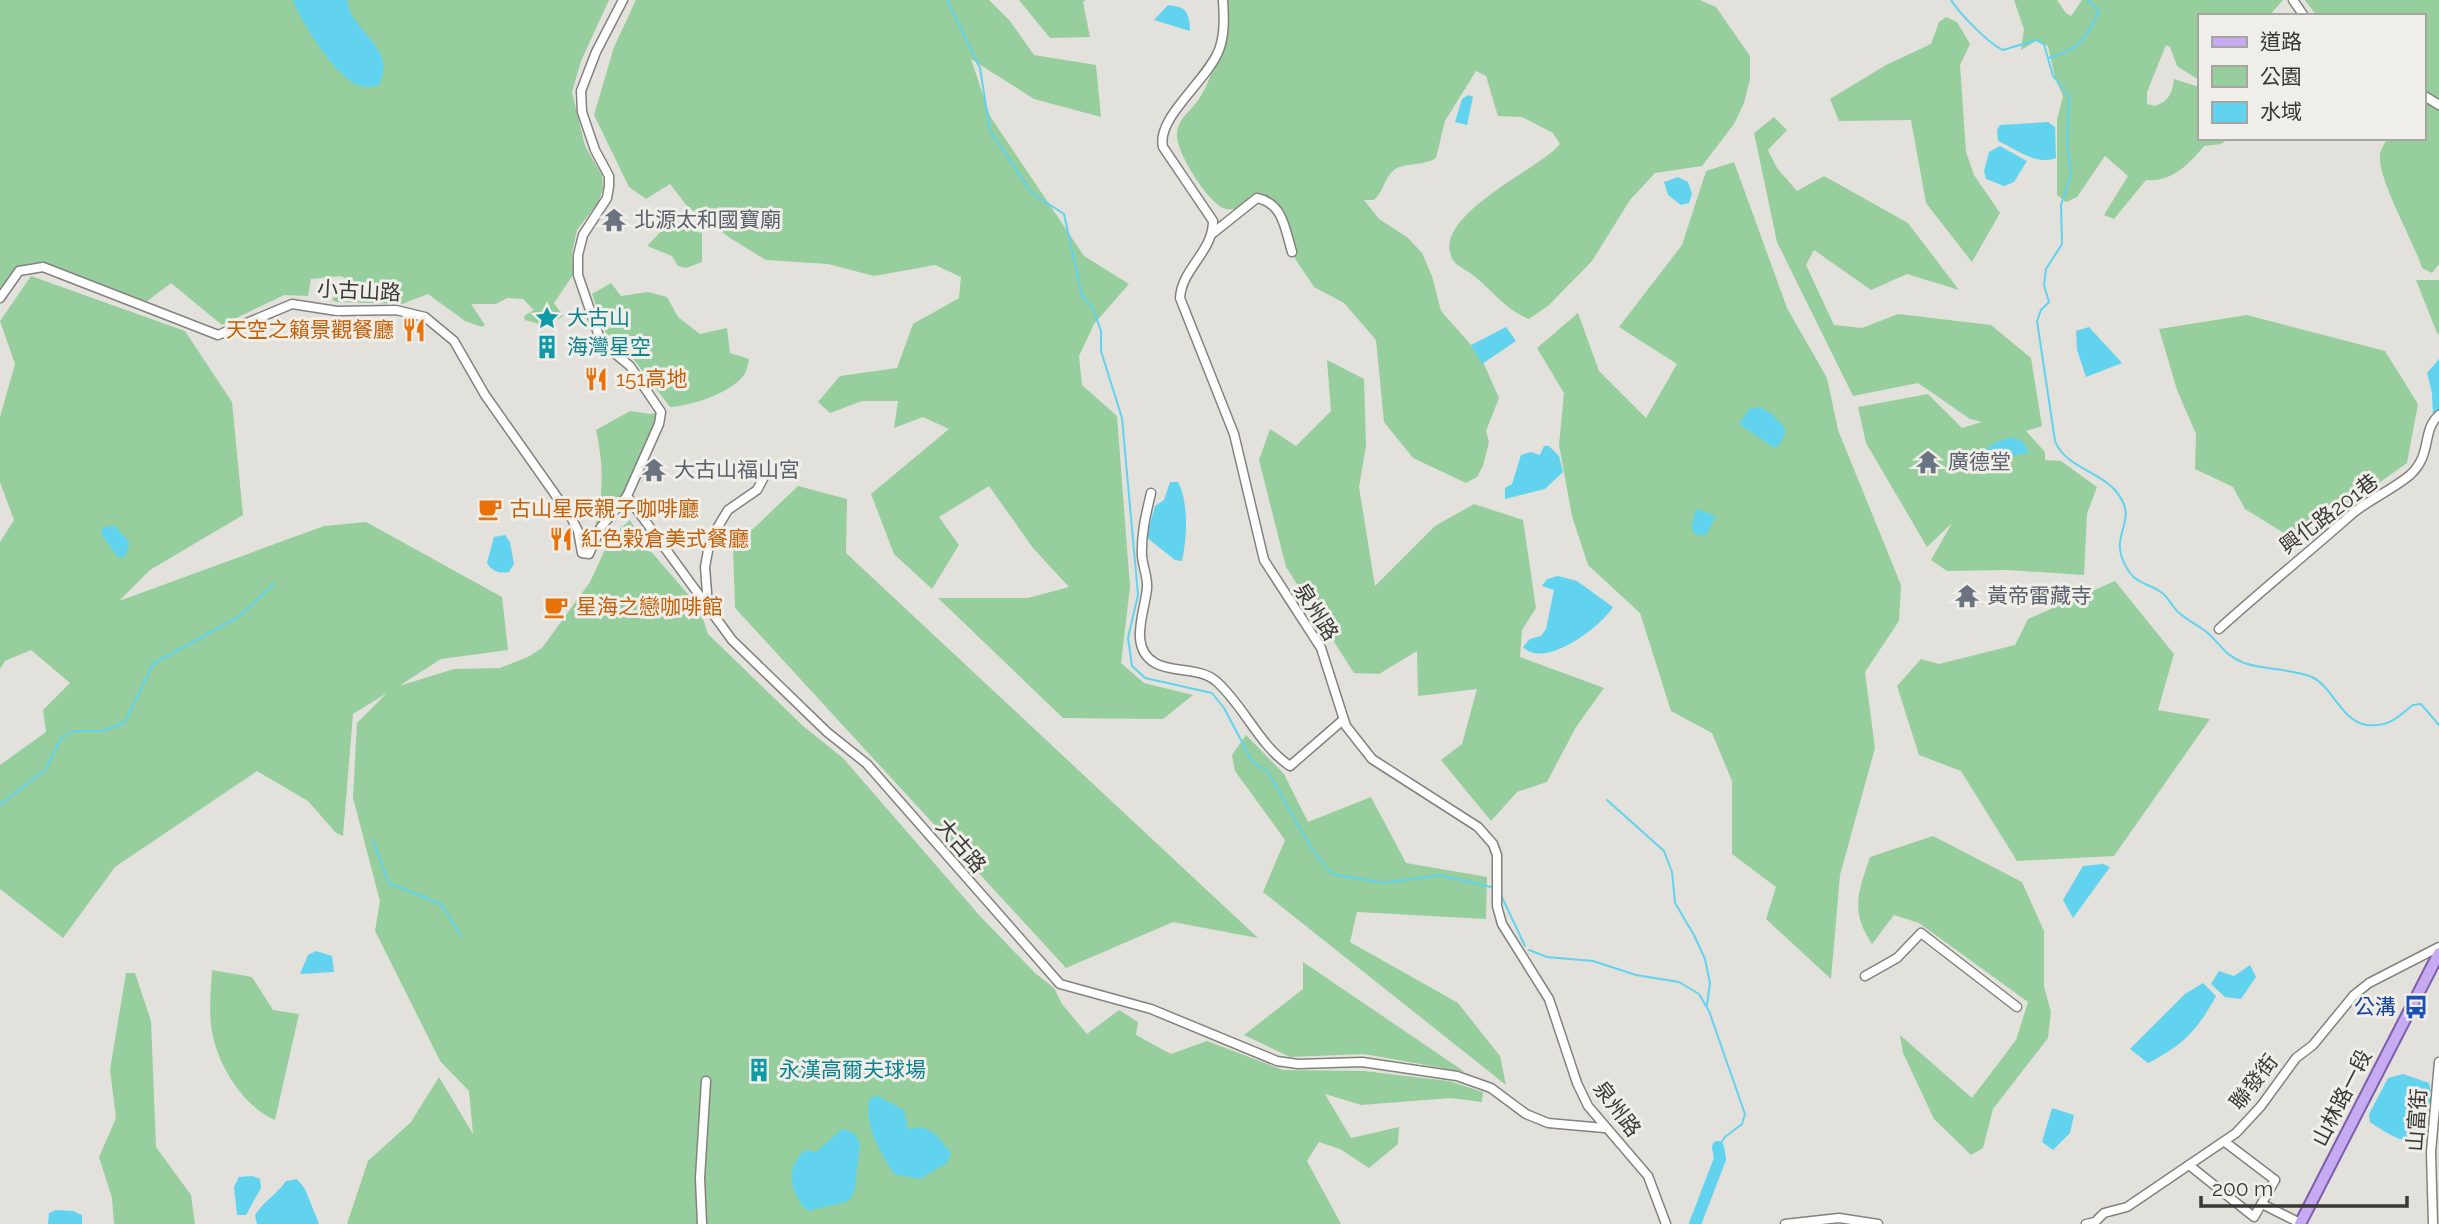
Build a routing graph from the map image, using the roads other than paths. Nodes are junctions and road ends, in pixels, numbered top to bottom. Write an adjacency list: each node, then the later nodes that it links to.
1 (623, 0): 9 (street)
2 (1223, 0): 3 (street)
3 (1213, 233): 4 (street, 泉州路); 12 (street, 泉州路)
4 (1292, 252)
5 (0, 298): 9 (street, 小古山路)
6 (2439, 415): 11 (street, 興化路201巷)
7 (775, 467): 10 (street)
8 (1151, 493): 12 (street)
9 (626, 496): 10 (street, 大古路)
10 (708, 606): 19 (street, 大古路)
11 (2219, 629)
12 (1343, 720): 19 (street, 泉州路)
13 (2439, 947): 20 (street, 聯發街)
14 (2439, 953): 24 (main road, 山林路一段)
15 (1865, 976): 16 (street)
16 (2017, 1007)
17 (2439, 1062): 29 (street, 山富街)
18 (706, 1081): 25 (street)
19 (1604, 1128): 26 (street, 泉州路)
20 (2225, 1142): 21 (street, 聯發街); 22 (street)
21 (2189, 1165): 22 (street); 23 (street, 聯發街)
22 (2262, 1204): 24 (street)
23 (2092, 1223)
24 (2300, 1223)
25 (702, 1224)
26 (1666, 1224)
27 (1785, 1224): 28 (street)
28 (1878, 1224)
29 (2433, 1224)

